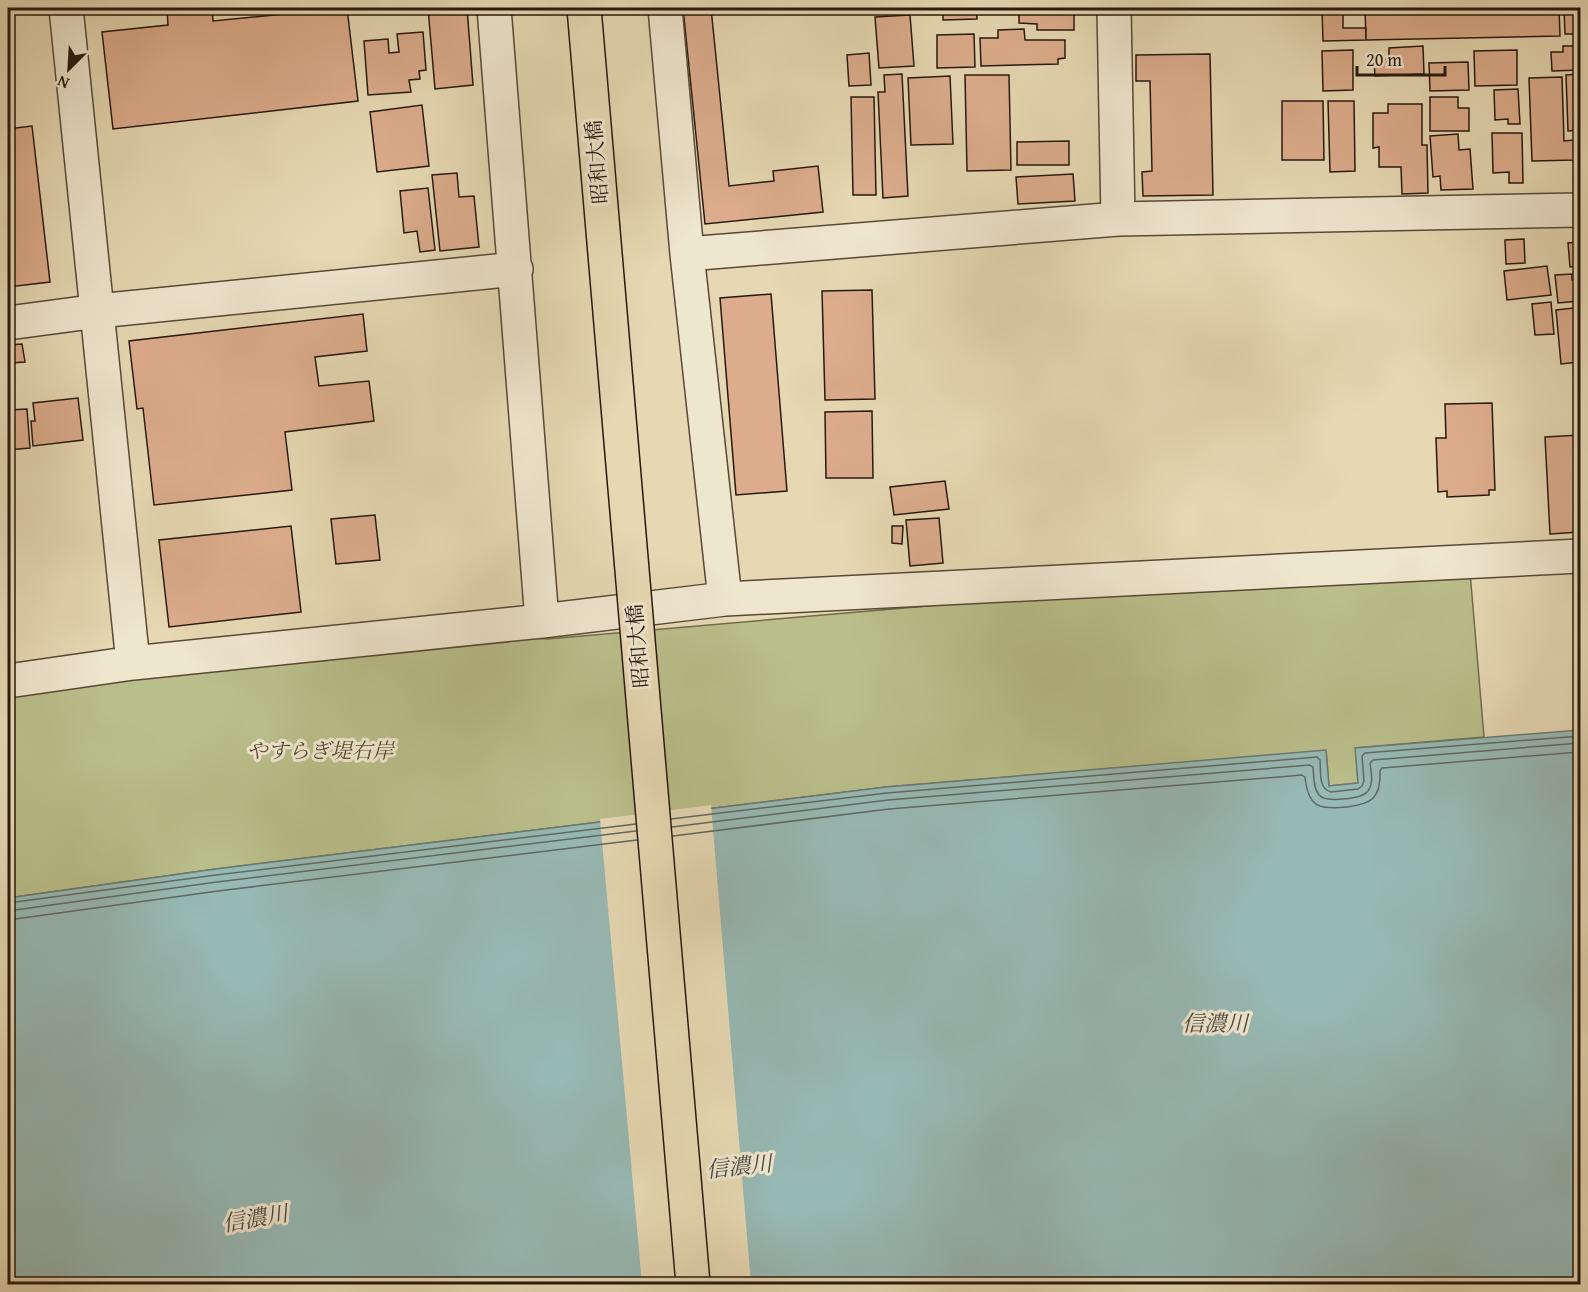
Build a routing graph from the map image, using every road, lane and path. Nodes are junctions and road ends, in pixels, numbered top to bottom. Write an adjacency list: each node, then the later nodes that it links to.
1 (66, 8): 10 (street)
2 (494, 8): 9 (street)
3 (584, 8): 17 (main road, 昭和大橋, bridge)
4 (665, 8): 8 (street)
5 (1114, 8): 7 (street)
6 (1581, 210): 7 (street)
7 (1118, 219): 8 (street)
8 (687, 254): 13 (street)
9 (516, 269): 10 (street); 14 (street)
10 (98, 311): 11 (street); 15 (street)
11 (8, 323)
12 (1581, 556): 13 (street)
13 (725, 599): 14 (street)
14 (542, 621): 15 (street)
15 (133, 663): 16 (street)
16 (8, 681)
17 (693, 1284)

